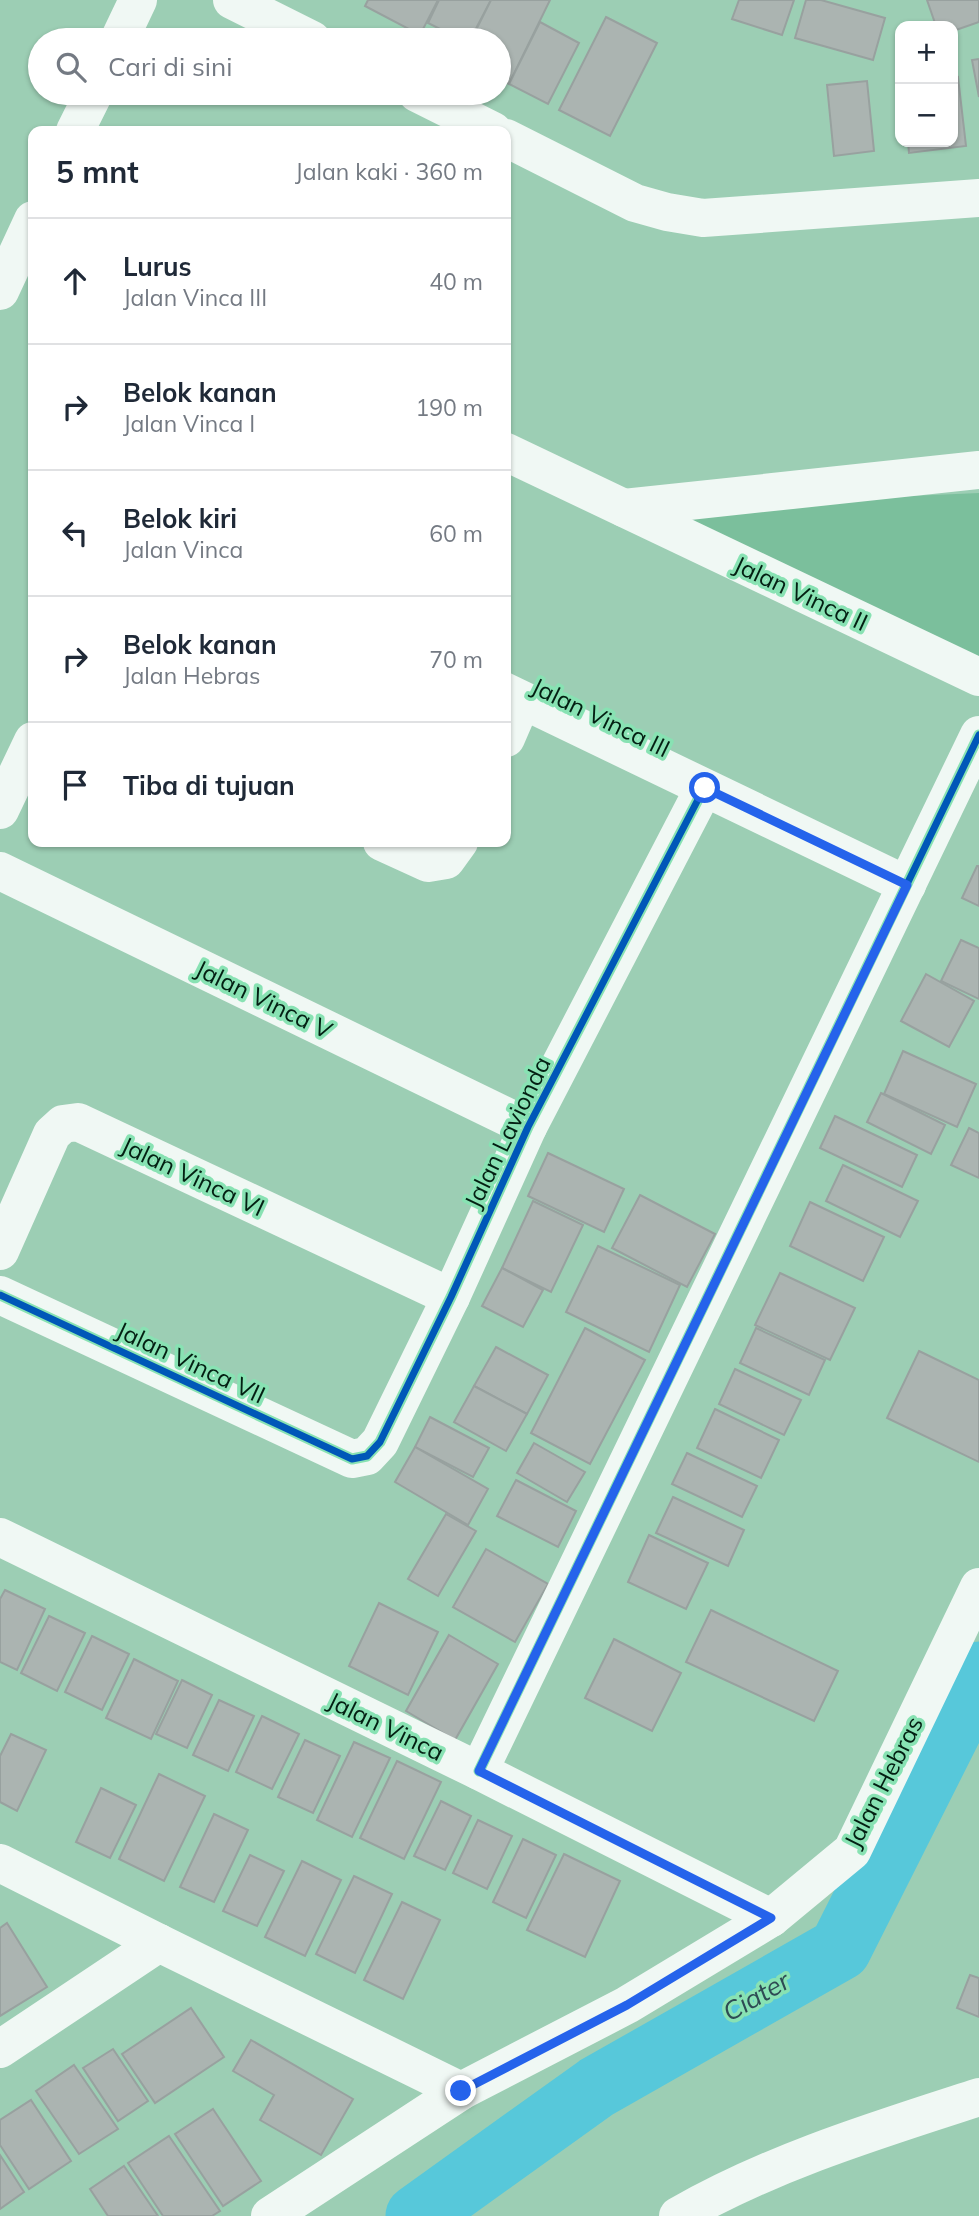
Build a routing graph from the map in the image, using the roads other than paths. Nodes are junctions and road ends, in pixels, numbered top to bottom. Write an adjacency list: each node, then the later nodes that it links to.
1 (138, 0): 3 (street)
2 (232, 0): 4 (street)
3 (124, 28)
4 (288, 28)
5 (88, 105): 7 (street)
6 (440, 105): 8 (street)
7 (78, 126)
8 (483, 126)
9 (511, 141): 10 (street)
10 (979, 198)
11 (24, 222): 12 (street)
12 (0, 291)
13 (511, 454): 15 (street, Jalan Vinca II)
14 (979, 470): 15 (street)
15 (624, 508): 16 (street, Jalan Vinca II)
16 (979, 677)
17 (514, 696): 20 (street, Jalan Vinca III)
18 (979, 735): 25 (street)
19 (28, 751): 21 (street)
20 (705, 788): 25 (street, Jalan Vinca III); 26 (street, Jalan Lavionda)
21 (0, 810)
22 (393, 847): 23 (street)
23 (455, 847)
24 (0, 871): 26 (street, Jalan Vinca V)
25 (907, 885): 33 (street)
26 (528, 1127): 29 (street, Jalan Lavionda)
27 (0, 1251): 29 (street, Jalan Vinca VI)
28 (0, 1294): 30 (street, Jalan Vinca VII)
29 (451, 1297): 30 (street, Jalan Lavionda)
30 (367, 1457)
31 (0, 1537): 33 (street, Jalan Vinca)
32 (979, 1587): 35 (street, Jalan Hebras)
33 (479, 1771): 35 (street, Jalan Vinca)
34 (0, 1863): 36 (street)
35 (771, 1918): 38 (street, Jalan Hebras)
36 (159, 1943): 37 (street); 38 (street)
37 (0, 2049)
38 (461, 2091): 40 (street, Jalan Hebras)
39 (979, 2097): 41 (street)
40 (270, 2216)
41 (678, 2216)

